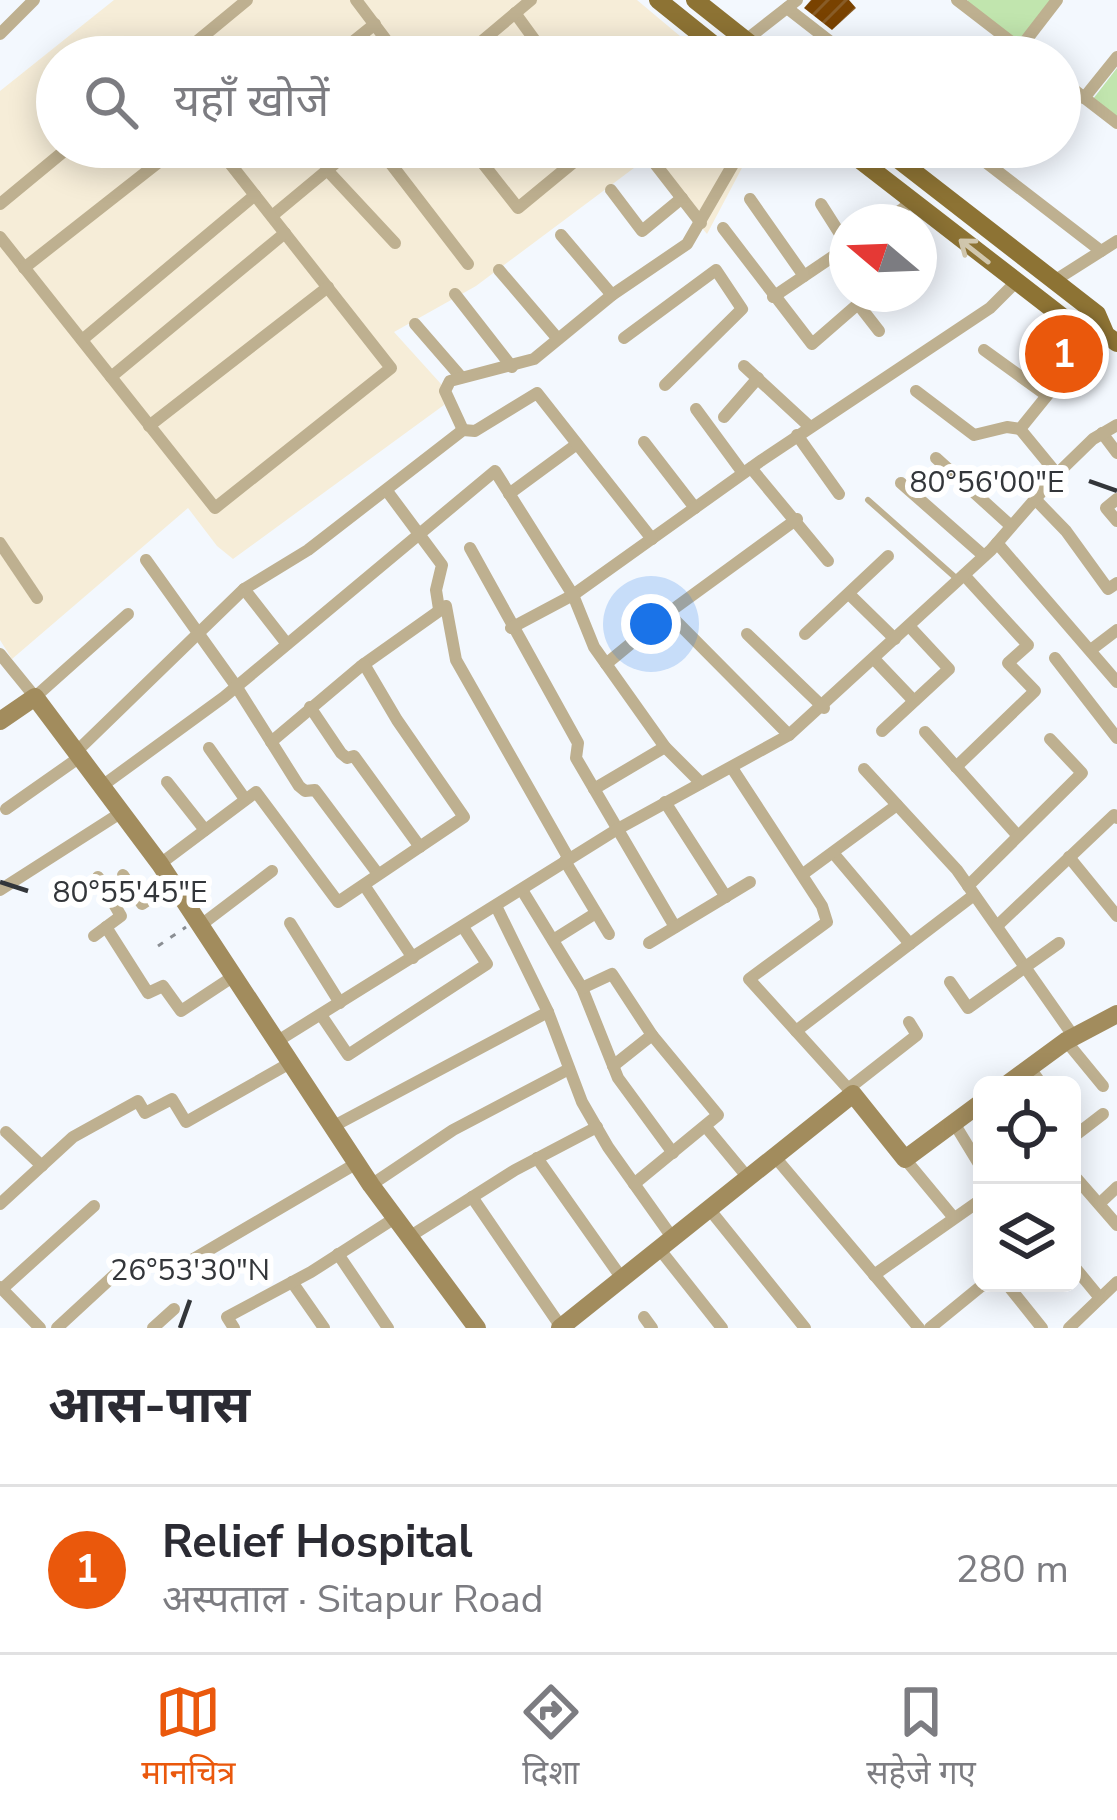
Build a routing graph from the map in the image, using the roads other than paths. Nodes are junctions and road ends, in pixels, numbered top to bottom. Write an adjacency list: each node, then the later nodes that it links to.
1 (34, 0): 12 (street)
2 (248, 0): 13 (street)
3 (356, 0): 11 (street)
4 (531, 0): 10 (street)
5 (658, 0): 18 (main road)
6 (695, 0): 19 (main road)
7 (957, 0): 22 (street)
8 (1057, 0): 23 (street)
9 (792, 4): 20 (street); 21 (street)
10 (514, 14): 16 (street); 17 (street)
11 (374, 24): 14 (street); 15 (street)
12 (0, 34)
13 (204, 36)
14 (359, 36)
15 (383, 36)
16 (488, 36)
17 (531, 36)
18 (703, 36)
19 (741, 36)
20 (751, 36)
21 (827, 36)
22 (1003, 36)
23 (1035, 36)
24 (1117, 57): 26 (street)
25 (1081, 96): 26 (street)
26 (1084, 98): 27 (street)
27 (1117, 123)
28 (44, 168): 46 (street)
29 (151, 168): 61 (street)
30 (235, 168): 42 (street)
31 (329, 168): 40 (street)
32 (394, 168): 60 (street)
33 (487, 168): 34 (street)
34 (567, 168)
35 (658, 168): 43 (street)
36 (731, 168): 51 (street)
37 (869, 168): 45 (main road)
38 (909, 168): 65 (main road)
39 (993, 168): 58 (street)
40 (327, 170): 49 (street); 57 (street)
41 (611, 190): 43 (street)
42 (255, 195): 49 (street); 77 (street)
43 (682, 198): 51 (street)
44 (750, 199): 63 (street)
45 (909, 200): 48 (street); 66 (main road, one-way to 45)
46 (0, 204)
47 (821, 204): 50 (street)
48 (904, 204)
49 (272, 216): 53 (street)
50 (829, 217)
51 (701, 223): 69 (street)
52 (723, 228): 64 (street)
53 (285, 233): 67 (street); 81 (street)
54 (561, 235): 69 (street)
55 (0, 237): 61 (street)
56 (1117, 241): 58 (street)
57 (395, 243)
58 (1101, 251): 65 (street)
59 (829, 259): 63 (street)
60 (468, 264)
61 (25, 268): 77 (street)
62 (499, 270): 76 (street)
63 (804, 276): 71 (street)
64 (760, 281): 70 (street); 71 (street)
65 (1054, 281): 75 (main road)
66 (1015, 283): 75 (main road); 91 (street)
67 (328, 287): 90 (street); 90 (street)
68 (455, 294): 80 (street)
69 (612, 295): 76 (street)
70 (735, 296): 74 (street); 84 (street)
71 (773, 297): 73 (street)
72 (415, 324): 82 (street)
73 (879, 331)
74 (624, 338)
75 (1106, 338): 86 (street)
76 (558, 339): 80 (street)
77 (82, 340): 81 (street)
78 (984, 350): 86 (street)
79 (745, 365): 83 (street)
80 (512, 367): 82 (street)
81 (111, 377): 90 (street)
82 (461, 377): 93 (street)
83 (758, 378): 88 (street); 91 (street)
84 (665, 385)
85 (916, 391): 92 (street)
86 (1046, 395): 92 (street)
87 (696, 410): 100 (street)
88 (724, 417)
89 (1117, 425): 94 (street)
90 (149, 426)
91 (810, 427): 95 (street)
92 (1020, 429): 101 (street)
93 (463, 430): 97 (street); 103 (street)
94 (1102, 433): 98 (street); 101 (street)
95 (797, 436): 100 (street); 105 (street)
96 (644, 442): 109 (street)
97 (578, 444): 104 (street); 114 (street)
98 (1117, 453)
99 (936, 458): 112 (street)
100 (747, 470): 109 (street); 110 (street)
101 (1057, 473): 106 (street)
102 (901, 483): 119 (street)
103 (387, 491): 113 (street); 124 (street)
104 (509, 494): 113 (street); 126 (street)
105 (839, 494)
106 (1035, 499): 112 (street); 123 (street)
107 (1117, 499): 111 (street)
108 (868, 500): 122 (lane)
109 (694, 508): 114 (street)
110 (796, 519): 121 (street); 129 (street)
111 (1117, 521)
112 (1011, 526): 116 (street)
113 (419, 534): 128 (street); 138 (street)
114 (652, 539): 126 (street)
115 (0, 543): 127 (street)
116 (997, 543): 119 (street); 139 (street)
117 (470, 548): 132 (street)
118 (888, 556): 125 (street)
119 (984, 556): 122 (street)
120 (146, 560): 134 (street)
121 (828, 562)
122 (961, 578): 131 (street); 161 (street)
123 (1117, 583)
124 (244, 589): 134 (street); 138 (street)
125 (849, 594): 136 (street); 137 (street)
126 (573, 596): 132 (street); 144 (street)
127 (37, 598)
128 (439, 609): 143 (street); 180 (street)
129 (668, 613): 144 (street); 154 (street)
130 (128, 614): 147 (street)
131 (909, 626): 137 (street); 148 (street)
132 (511, 628): 167 (street)
133 (1117, 630): 139 (street)
134 (197, 634): 146 (street); 160 (street)
135 (747, 634): 150 (street)
136 (805, 634)
137 (895, 639): 141 (street)
138 (287, 644): 146 (street)
139 (1092, 650): 145 (street)
140 (0, 654): 147 (street)
141 (874, 658): 148 (street); 150 (street)
142 (1054, 658): 155 (street)
143 (364, 664): 149 (street); 177 (street)
144 (607, 664): 158 (street)
145 (1117, 682)
146 (236, 686): 157 (street); 166 (street)
147 (35, 698): 151 (street); 160 (street)
148 (914, 701): 152 (street)
149 (310, 707): 157 (street); 177 (street)
150 (824, 708): 154 (street)
151 (0, 721)
152 (882, 731)
153 (925, 732): 161 (street)
154 (790, 735): 162 (street)
155 (1117, 738)
156 (1050, 739): 176 (street)
157 (271, 742): 183 (street)
158 (664, 747): 165 (street); 167 (street)
159 (209, 748): 168 (street)
160 (78, 754): 166 (street); 171 (street)
161 (956, 767): 176 (street)
162 (732, 768): 165 (street); 184 (street)
163 (864, 769): 170 (street)
164 (167, 782): 174 (street)
165 (701, 783): 169 (street)
166 (102, 786): 172 (street)
167 (594, 789): 175 (street)
168 (245, 800): 174 (street); 189 (street)
169 (665, 802): 175 (street); 193 (street)
170 (897, 805): 178 (street); 192 (street)
171 (6, 809)
172 (122, 812): 181 (street); 190 (street)
173 (1117, 818): 179 (street)
174 (205, 830): 181 (street)
175 (616, 830): 180 (street); 201 (street)
176 (1018, 836): 192 (street)
177 (420, 847): 183 (street)
178 (833, 854): 184 (street); 206 (street)
179 (1070, 857): 196 (street); 199 (street)
180 (567, 860): 191 (street); 195 (street)
181 (160, 863): 188 (street)
182 (272, 871): 197 (street)
183 (378, 874): 189 (street)
184 (802, 874): 217 (street)
185 (123, 875): 188 (street)
186 (98, 877): 209 (street)
187 (750, 882): 193 (street)
188 (173, 883): 197 (street)
189 (364, 885): 207 (street)
190 (0, 890)
191 (522, 890): 194 (street); 203 (street)
192 (971, 890): 199 (street); 206 (street)
193 (726, 897): 201 (street)
194 (496, 906): 200 (street); 213 (street)
195 (596, 913): 202 (street); 203 (street)
196 (1117, 916)
197 (199, 922): 209 (street)
198 (290, 923): 212 (street)
199 (997, 926): 208 (street)
200 (463, 927): 207 (street); 215 (street)
201 (675, 927): 204 (street)
202 (609, 934)
203 (553, 940): 211 (street)
204 (649, 943)
205 (1059, 943): 208 (street)
206 (910, 944): 217 (street)
207 (413, 958): 212 (street)
208 (1026, 968): 210 (street); 219 (street)
209 (234, 976): 220 (street)
210 (950, 982)
211 (582, 988): 218 (street); 222 (street)
212 (340, 1003): 215 (street)
213 (548, 1012): 224 (street); 232 (street)
214 (1117, 1014): 219 (street)
215 (321, 1015): 220 (street)
216 (909, 1022): 228 (street)
217 (796, 1030): 228 (street)
218 (652, 1034): 222 (street); 234 (street)
219 (1070, 1039): 223 (street); 227 (street)
220 (276, 1042): 221 (street)
221 (290, 1063): 232 (street); 243 (street)
222 (613, 1066): 237 (street)
223 (1030, 1068): 225 (street); 226 (street)
224 (569, 1069): 233 (street); 247 (street)
225 (1019, 1076)
226 (1036, 1076)
227 (1102, 1086)
228 (851, 1092): 239 (street); 241 (street)
229 (973, 1109): 231 (street)
230 (1103, 1114): 235 (street)
231 (954, 1123): 238 (street); 241 (street)
232 (332, 1127): 242 (street)
233 (597, 1127): 240 (street); 245 (street)
234 (706, 1127): 237 (street); 244 (street)
235 (1081, 1128)
236 (6, 1132): 243 (street)
237 (673, 1153): 245 (street)
238 (973, 1154)
239 (776, 1157): 244 (street); 263 (street)
240 (537, 1158): 249 (street); 265 (street)
241 (905, 1159): 256 (street)
242 (356, 1163): 247 (street); 261 (street)
243 (43, 1166): 250 (street)
244 (748, 1179): 254 (street)
245 (634, 1184): 259 (street)
246 (1081, 1184): 251 (street)
247 (371, 1185): 255 (street)
248 (1117, 1187): 251 (street)
249 (472, 1197): 258 (street); 273 (street)
250 (0, 1203)
251 (1099, 1204): 257 (street)
252 (973, 1205): 256 (street)
253 (94, 1206): 268 (street)
254 (710, 1210): 259 (street); 282 (street)
255 (395, 1218): 258 (street); 260 (street)
256 (954, 1218): 263 (street)
257 (1117, 1225)
258 (409, 1237): 280 (street)
259 (667, 1245): 265 (street); 281 (street)
260 (338, 1254): 266 (street); 279 (street)
261 (184, 1264)
262 (124, 1267): 275 (street)
263 (874, 1274): 283 (street)
264 (1081, 1275): 271 (street)
265 (623, 1280): 273 (street)
266 (292, 1282): 277 (street); 278 (street)
267 (1115, 1287): 271 (street)
268 (1, 1288): 274 (street)
269 (975, 1292): 284 (street)
270 (1013, 1292): 285 (street)
271 (1100, 1298): 286 (street)
272 (174, 1309): 276 (street)
273 (563, 1327)
274 (40, 1328)
275 (57, 1328)
276 (153, 1328)
277 (234, 1328)
278 (324, 1328)
279 (388, 1328)
280 (477, 1328)
281 (722, 1328)
282 (805, 1328)
283 (919, 1328)
284 (930, 1328)
285 (1042, 1328)
286 (1069, 1328)

